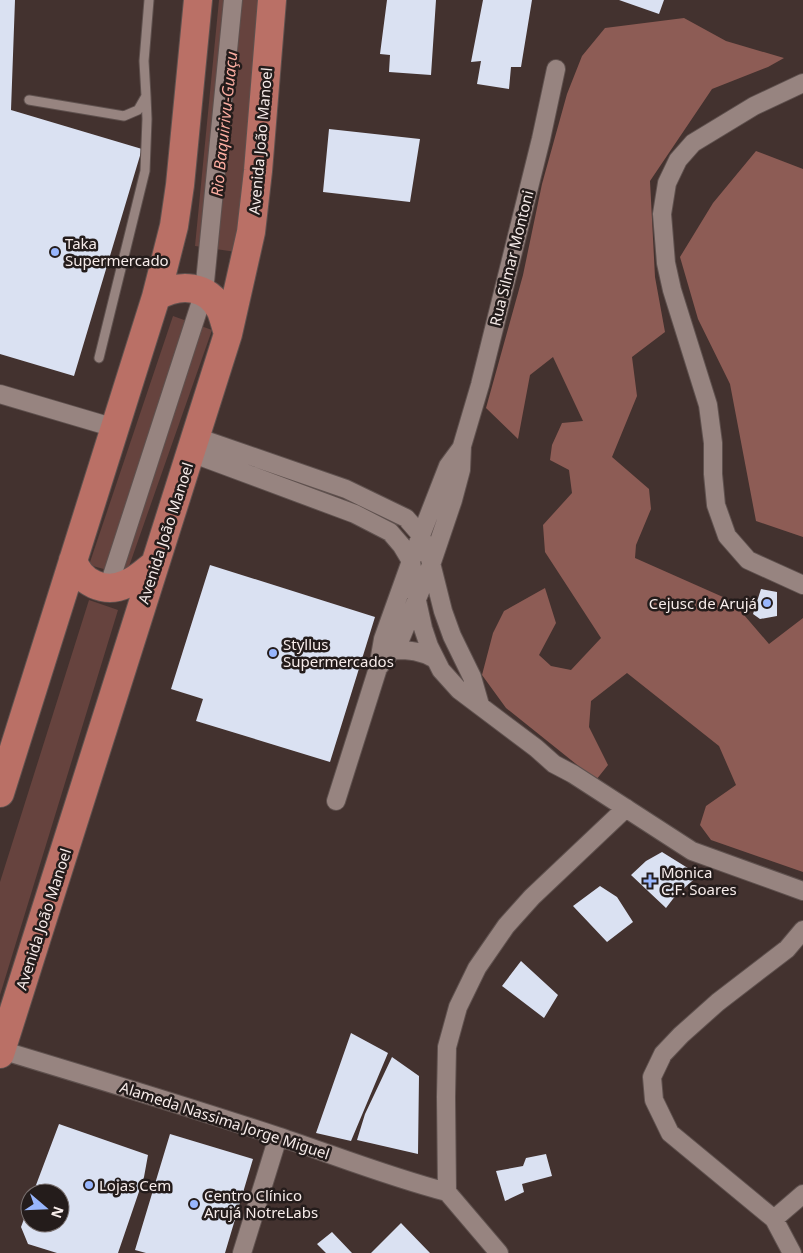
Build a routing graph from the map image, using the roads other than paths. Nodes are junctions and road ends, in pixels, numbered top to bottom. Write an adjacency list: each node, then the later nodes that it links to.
1 (149, 0): 7 (lane)
2 (198, 0): 10 (main road)
3 (233, 0): 9 (street)
4 (272, 0): 11 (main road, Avenida João Manoel)
5 (556, 69): 16 (street, Rua Silmar Montoni)
6 (803, 83): 22 (street)
7 (146, 96): 8 (lane); 12 (lane)
8 (29, 100)
9 (204, 292): 10 (main road); 11 (main road); 23 (street)
10 (156, 297): 14 (main road)
11 (228, 334): 15 (main road, Avenida João Manoel)
12 (99, 358)
13 (0, 394): 14 (street)
14 (115, 428): 18 (main road)
15 (193, 445): 17 (street); 19 (street); 20 (main road, Avenida João Manoel)
16 (462, 446): 17 (street, Rua Silmar Montoni); 21 (street, Rua Silmar Montoni)
17 (420, 534): 19 (street, Rua Silmar Montoni); 21 (street)
18 (73, 560): 23 (main road); 29 (main road)
19 (411, 561): 24 (street); 27 (street, Rua Silmar Montoni)
20 (155, 564): 23 (main road); 34 (main road, Avenida João Manoel)
21 (431, 566): 24 (street, Rua Silmar Montoni); 28 (street)
22 (803, 585)
23 (108, 588)
24 (417, 601): 25 (street, Rua Silmar Montoni); 26 (street)
25 (394, 650): 26 (street); 27 (street, Rua Silmar Montoni)
26 (435, 659): 28 (street)
27 (378, 668): 30 (street, Rua Silmar Montoni)
28 (480, 706): 31 (street)
29 (0, 793)
30 (336, 801)
31 (626, 808): 32 (street); 36 (street)
32 (803, 891)
33 (803, 930): 38 (street)
34 (1, 1052): 35 (street, Alameda Nassima Jorge Miguel)
35 (278, 1137): 36 (street, Alameda Nassima Jorge Miguel); 39 (street)
36 (447, 1192): 40 (street)
37 (803, 1194): 38 (street)
38 (774, 1219): 41 (street)
39 (242, 1253)
40 (499, 1253)
41 (792, 1253)

